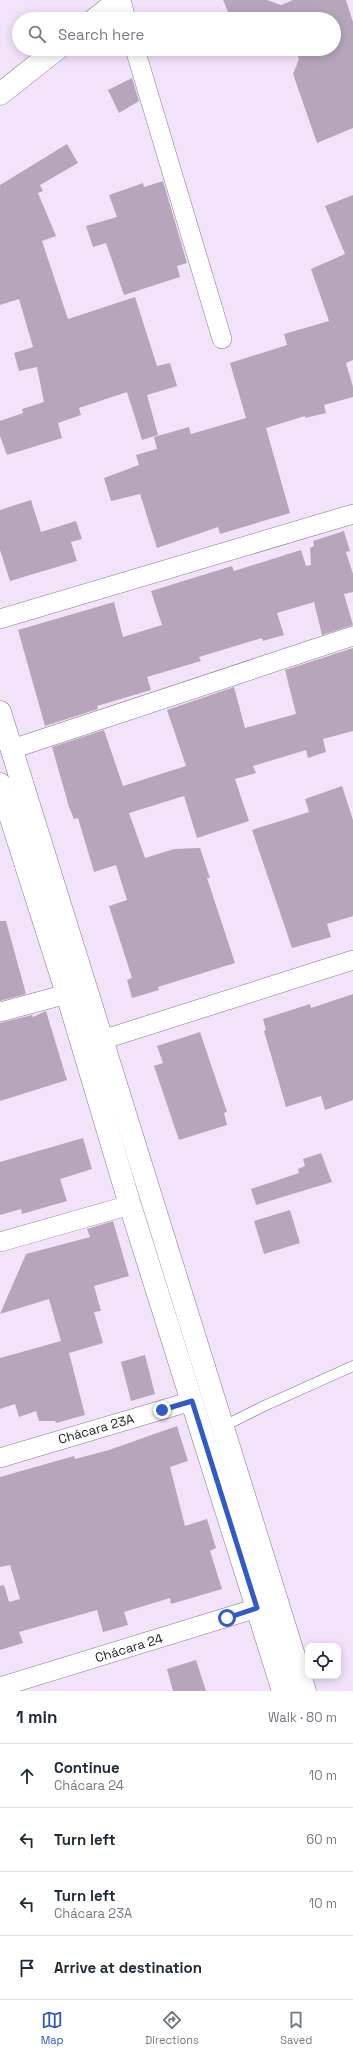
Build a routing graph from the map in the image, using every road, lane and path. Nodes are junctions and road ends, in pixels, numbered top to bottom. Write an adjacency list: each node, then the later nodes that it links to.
1 (120, 0): 2 (street); 3 (street)
2 (104, 12)
3 (124, 12)
4 (47, 56): 6 (street)
5 (137, 56): 7 (street)
6 (0, 94)
7 (222, 338)
8 (353, 514): 9 (street)
9 (0, 619)
10 (353, 636): 12 (street)
11 (0, 712): 12 (street)
12 (12, 750): 17 (street)
13 (1, 789): 15 (street)
14 (353, 960): 17 (street)
15 (67, 994): 16 (street); 18 (street)
16 (0, 1012)
17 (102, 1040): 22 (street)
18 (130, 1205): 19 (street); 21 (street)
19 (0, 1242)
20 (353, 1366): 22 (lane)
21 (192, 1401): 23 (street, Chácara 23A); 24 (street)
22 (224, 1426): 27 (street)
23 (0, 1458)
24 (257, 1608): 25 (street, Chácara 24); 26 (street)
25 (0, 1686)
26 (283, 1691)
27 (305, 1691)

